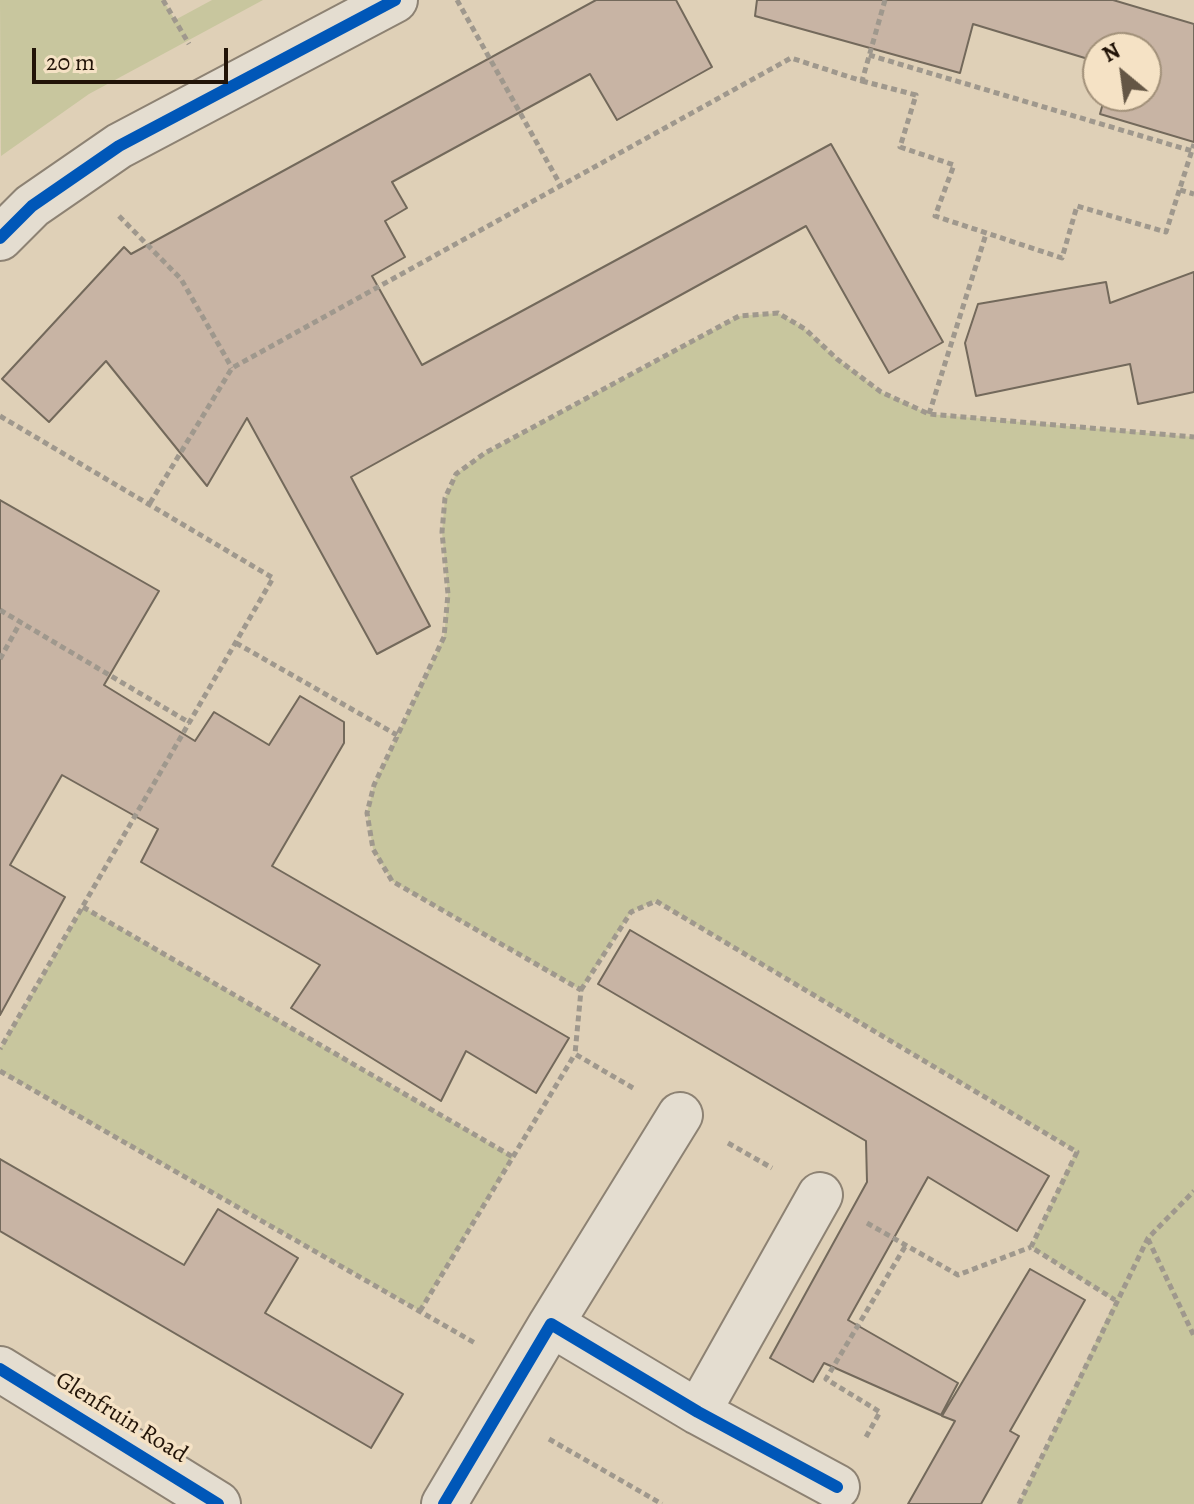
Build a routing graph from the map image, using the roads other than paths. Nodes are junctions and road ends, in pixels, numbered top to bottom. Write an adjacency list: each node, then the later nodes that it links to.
1 (395, 0): 2 (street)
2 (0, 238)
3 (680, 1115): 5 (street)
4 (820, 1195): 7 (street)
5 (551, 1324): 7 (street); 10 (street)
6 (0, 1369): 9 (street, Glenfruin Road)
7 (698, 1412): 8 (street)
8 (837, 1487)
9 (218, 1504)
10 (444, 1504)

